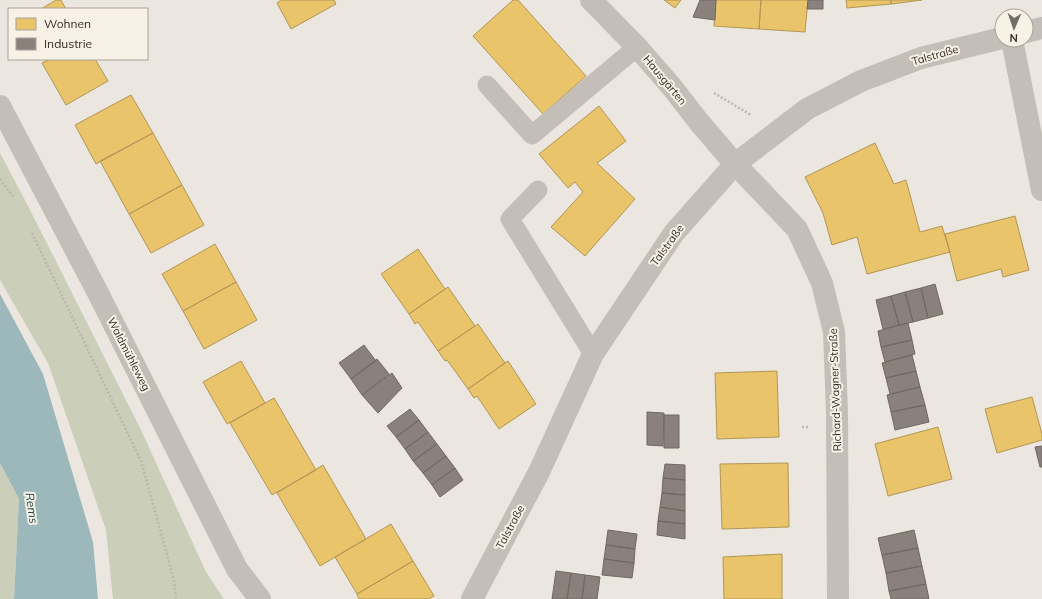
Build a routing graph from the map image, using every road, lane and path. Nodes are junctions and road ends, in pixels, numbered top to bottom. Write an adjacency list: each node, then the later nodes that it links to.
1 (591, 0): 3 (street, Hausgärten)
2 (994, 40): 7 (street, Talstraße)
3 (637, 47): 5 (lane); 7 (street, Hausgärten)
4 (1014, 48): 10 (street)
5 (488, 85)
6 (0, 106): 15 (street, Waldmühleweg)
7 (735, 164): 13 (street, Talstraße); 17 (street, Richard-Wagner-Straße)
8 (0, 178): 11 (path)
9 (538, 190): 13 (lane)
10 (1042, 190)
11 (18, 204)
12 (31, 232): 14 (path)
13 (593, 354): 16 (street, Talstraße)
14 (176, 599)
15 (260, 599)
16 (472, 599)
17 (838, 599)

